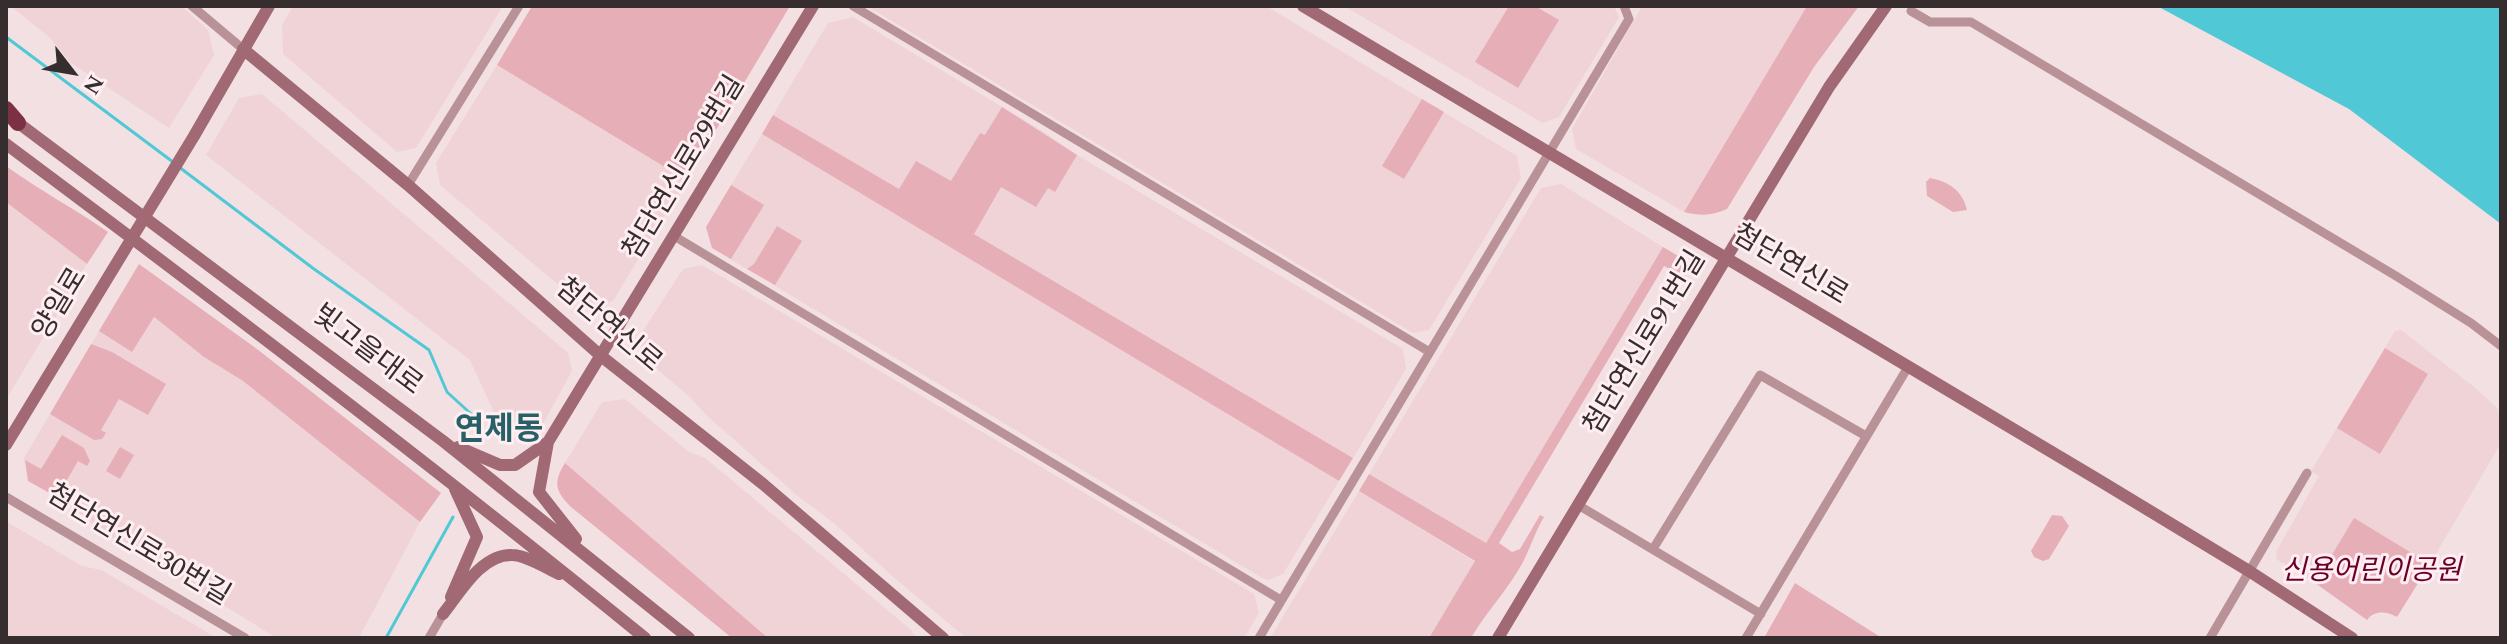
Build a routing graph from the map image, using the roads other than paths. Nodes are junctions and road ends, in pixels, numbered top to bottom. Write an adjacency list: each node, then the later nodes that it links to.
1 (192, 6): 10 (street)
2 (269, 6): 10 (street)
3 (519, 6): 14 (street)
4 (813, 6): 15 (street, 첨단연신로29번길)
5 (853, 6): 18 (street)
6 (1303, 6): 13 (street, 첨단연신로)
7 (1624, 6): 13 (street)
8 (1886, 6): 16 (street, 첨단연신로91번길)
9 (1911, 11): 17 (street)
10 (243, 49): 14 (street, 첨단연신로); 24 (street, 양일로)
11 (10, 116): 22 (street, 빛고을대로)
12 (6, 144): 26 (street, 빛고을대로)
13 (1547, 153): 16 (street, 첨단연신로); 18 (street)
14 (408, 185): 19 (street, 첨단연신로)
15 (674, 236): 19 (street, 첨단연신로29번길); 33 (street)
16 (1726, 258): 20 (street, 첨단연신로); 28 (street, 첨단연신로91번길)
17 (2501, 346)
18 (1428, 351): 33 (street)
19 (601, 356): 23 (street); 40 (street, 첨단연신로)
20 (1908, 367): 21 (street); 31 (street, 첨단연신로)
21 (1866, 436): 29 (street); 35 (street)
22 (443, 441): 23 (street); 30 (street, 빛고을대로)
23 (548, 442): 30 (street)
24 (6, 445)
25 (2307, 473): 31 (street)
26 (453, 485): 32 (street, 빛고을대로); 34 (street)
27 (6, 497): 37 (street, 첨단연신로30번길)
28 (1578, 505): 29 (street); 42 (street, 첨단연신로91번길)
29 (1653, 549): 35 (street)
30 (592, 559): 36 (street, 빛고을대로)
31 (2249, 571): 44 (street); 45 (street, 첨단연신로)
32 (576, 581): 34 (street); 39 (street, 빛고을대로)
33 (1281, 600): 41 (street)
34 (443, 614): 38 (street)
35 (1761, 614): 43 (street)
36 (687, 635)
37 (245, 638)
38 (429, 638)
39 (645, 638)
40 (943, 638)
41 (1259, 638)
42 (1498, 638)
43 (1746, 638)
44 (2210, 638)
45 (2352, 638)

